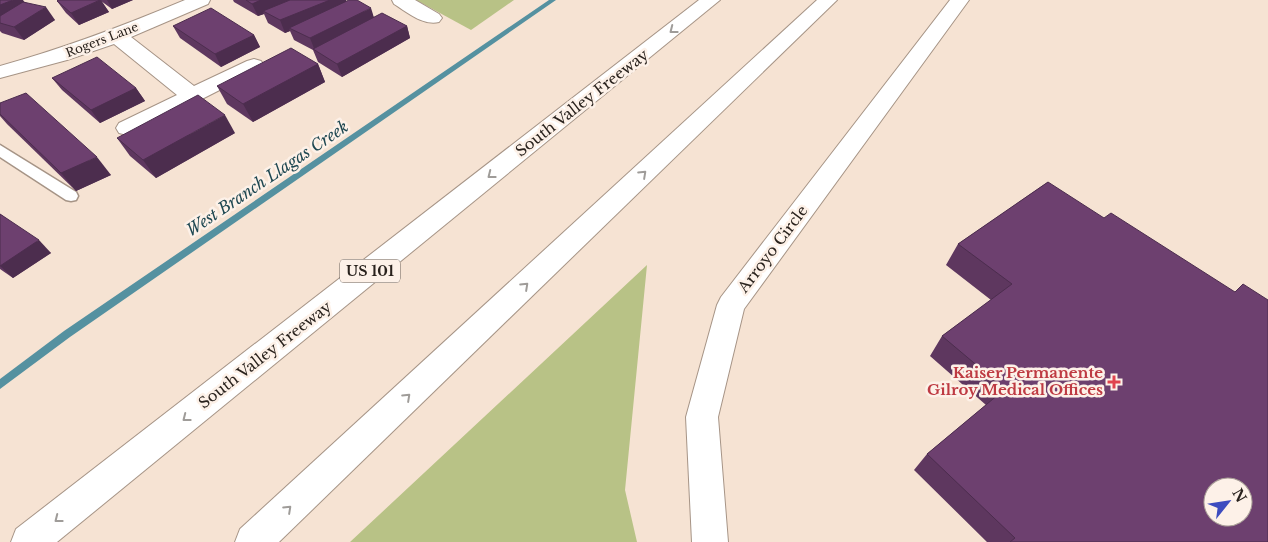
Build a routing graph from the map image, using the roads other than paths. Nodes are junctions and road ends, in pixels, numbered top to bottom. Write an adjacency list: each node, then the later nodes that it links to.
1 (201, 0): 7 (main road, Rogers Lane)
2 (401, 0): 6 (main road)
3 (711, 0): 14 (main road, South Valley Freeway / US 101, one-way to 14)
4 (828, 0): 15 (main road, one-way to 4)
5 (960, 0): 16 (main road, Arroyo Circle)
6 (432, 18)
7 (116, 36): 9 (main road, Rogers Lane); 10 (main road)
8 (254, 65): 10 (main road)
9 (0, 72)
10 (191, 95): 11 (main road)
11 (128, 128)
12 (0, 150): 13 (lane)
13 (71, 196)
14 (29, 542)
15 (253, 542)
16 (710, 542)

